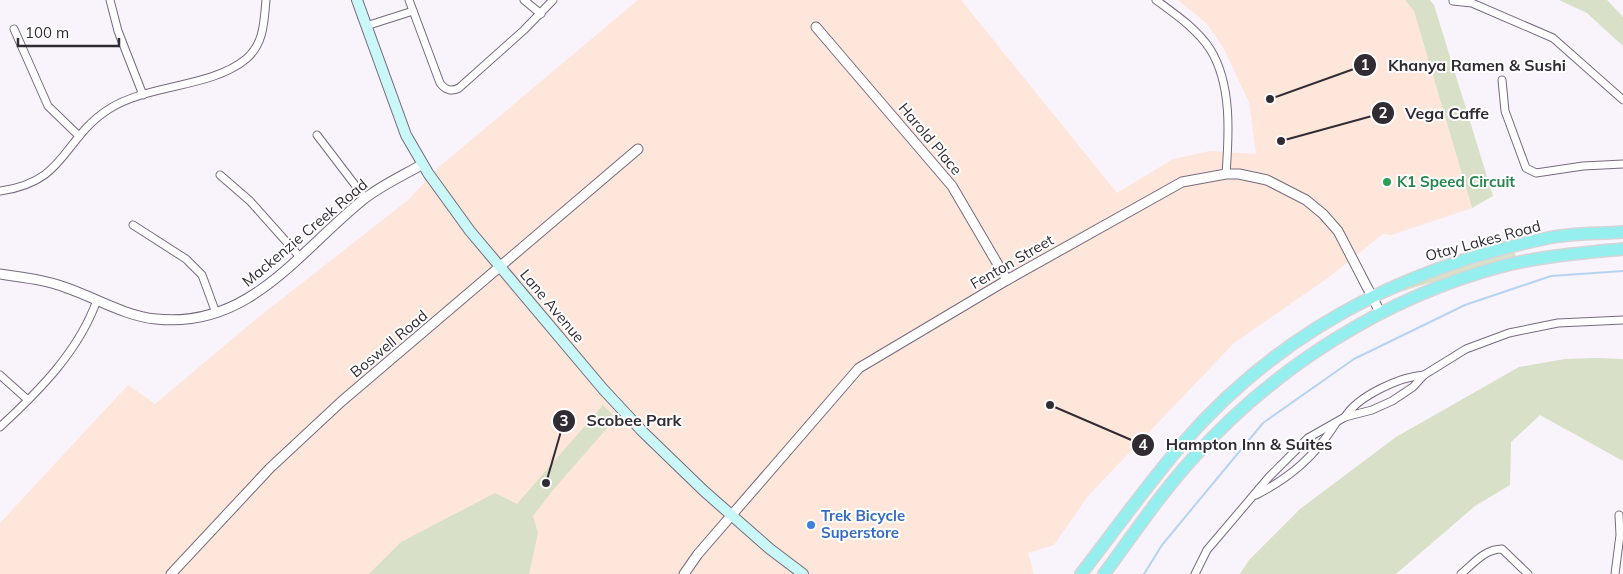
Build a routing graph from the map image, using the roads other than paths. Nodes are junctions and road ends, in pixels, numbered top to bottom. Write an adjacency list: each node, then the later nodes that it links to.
1 (110, 0): 15 (street)
2 (266, 0): 15 (street)
3 (357, 0): 11 (main road, Lane Avenue)
4 (409, 0): 9 (street)
5 (524, 0): 10 (street)
6 (553, 0): 10 (street)
7 (1156, 0): 22 (street)
8 (1453, 1): 16 (street)
9 (413, 11): 10 (street); 11 (street)
10 (541, 14)
11 (366, 26): 20 (main road, Lane Avenue)
12 (816, 27): 32 (street, Harold Place)
13 (14, 29): 18 (street)
14 (1502, 80): 21 (street)
15 (143, 95): 18 (street)
16 (1623, 100)
17 (317, 135): 25 (street)
18 (79, 136): 24 (street)
19 (638, 149): 30 (street, Boswell Road)
20 (423, 164): 25 (street, Mackenzie Creek Road); 30 (main road, Lane Avenue)
21 (1623, 164)
22 (1226, 174): 32 (street, Fenton Street); 33 (street, Fenton Street)
23 (220, 175): 29 (street)
24 (0, 191)
25 (365, 198): 29 (street, Mackenzie Creek Road)
26 (134, 225): 35 (street)
27 (1623, 232): 33 (main road, Otay Lakes Road)
28 (1623, 249): 36 (main road, Otay Lakes Road)
29 (300, 257): 35 (street, Mackenzie Creek Road)
30 (500, 267): 45 (main road, Lane Avenue); 47 (street, Boswell Road)
31 (0, 274): 34 (street, Mackenzie Creek Road)
32 (1007, 280): 45 (street, Fenton Street)
33 (1372, 296): 36 (street, Fenton Street); 50 (main road, Otay Lakes Road)
34 (97, 300): 35 (street, Mackenzie Creek Road); 40 (street)
35 (216, 314)
36 (1381, 314): 51 (main road, Otay Lakes Road)
37 (1623, 320): 39 (street)
38 (0, 374): 40 (street)
39 (1424, 375): 41 (street); 41 (street)
40 (28, 400): 43 (street)
41 (1345, 417): 42 (street)
42 (1336, 422): 44 (street); 44 (street)
43 (0, 427)
44 (1253, 496): 52 (street)
45 (731, 515): 48 (street, Fenton Street); 49 (main road, Lane Avenue)
46 (1619, 515): 55 (street)
47 (171, 574)
48 (684, 574)
49 (803, 574)
50 (1082, 574)
51 (1104, 574)
52 (1195, 574)
53 (1461, 574): 54 (street)
54 (1528, 574)
55 (1614, 574)

